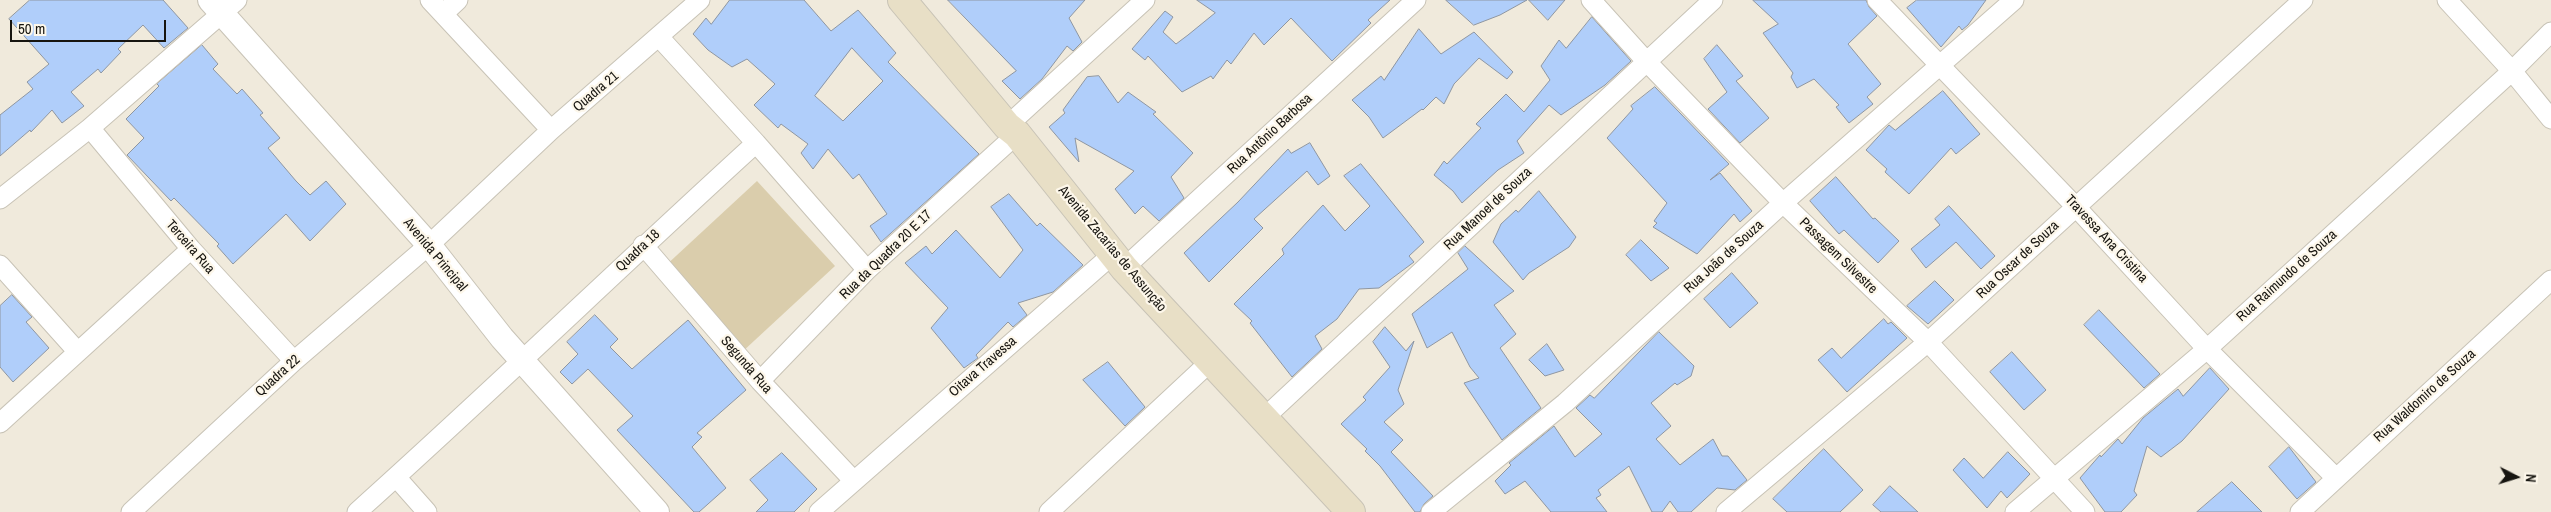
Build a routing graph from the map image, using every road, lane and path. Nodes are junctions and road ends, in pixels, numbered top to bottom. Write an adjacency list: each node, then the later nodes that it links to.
1 (458, 0): 13 (street)
2 (700, 0): 15 (street, Quadra 21)
3 (902, 0): 22 (main road, Avenida Zacarias de Assunção)
4 (1144, 0): 22 (street, Rua da Quadra 20 E 17)
5 (1416, 0): 30 (street, Rua Antônio Barbosa)
6 (1591, 0): 16 (street, Passagem Silvestre)
7 (1713, 0): 16 (street, Rua Manoel de Souza)
8 (1877, 0): 17 (street, Travessa Ana Cristina)
9 (2014, 0): 17 (street, Rua João de Souza)
10 (2303, 0): 26 (street, Rua Oscar de Souza)
11 (2447, 0): 18 (street)
12 (223, 4): 20 (street); 27 (street, Avenida Principal)
13 (437, 7): 21 (street)
14 (2551, 32): 18 (street, Rua Raimundo de Souza)
15 (659, 37): 21 (street, Quadra 21); 23 (street)
16 (1646, 61): 25 (street, Passagem Silvestre); 41 (street, Rua Manoel de Souza)
17 (1940, 66): 25 (street, Rua João de Souza); 26 (street, Travessa Ana Cristina)
18 (2512, 71): 19 (street); 35 (street, Rua Raimundo de Souza)
19 (2551, 119)
20 (90, 128): 24 (street); 29 (street, Terceira Rua)
21 (551, 130): 27 (street, Quadra 21)
22 (1012, 130): 30 (main road, Avenida Zacarias de Assunção); 32 (street, Rua da Quadra 20 E 17)
23 (756, 143): 28 (street, Quadra 18); 32 (street)
24 (0, 199)
25 (1783, 203): 34 (street, Passagem Silvestre); 54 (street, Rua João de Souza)
26 (2076, 207): 34 (street, Rua Oscar de Souza); 35 (street, Travessa Ana Cristina)
27 (429, 245): 37 (street, Quadra 22); 39 (street, Avenida Principal)
28 (643, 245): 39 (street, Quadra 18); 40 (street, Segunda Rua)
29 (191, 249): 36 (street); 37 (street, Terceira Rua)
30 (1118, 261): 38 (main road, Avenida Zacarias de Assunção); 46 (street, Oitava Travessa)
31 (0, 265): 36 (street)
32 (867, 270): 40 (street, Rua da Quadra 20 E 17)
33 (2551, 280): 45 (street, Rua Waldomiro de Souza)
34 (1928, 342): 44 (street, Passagem Silvestre); 55 (street, Rua Oscar de Souza)
35 (2207, 350): 44 (street, Rua Raimundo de Souza); 45 (street, Travessa Ana Cristina)
36 (77, 351): 42 (street)
37 (294, 361): 47 (street, Quadra 22)
38 (1211, 361): 41 (main road, Avenida Zacarias de Assunção); 52 (street)
39 (523, 362): 43 (street); 50 (street, Avenida Principal)
40 (760, 381): 46 (street, Segunda Rua)
41 (1263, 419): 53 (main road, Avenida Zacarias de Assunção)
42 (0, 423)
43 (396, 477): 48 (street); 49 (street)
44 (2053, 478): 56 (street, Rua Raimundo de Souza); 57 (street, Passagem Silvestre)
45 (2336, 478): 58 (street, Rua Waldomiro de Souza)
46 (853, 480): 51 (street, Oitava Travessa)
47 (131, 512)
48 (357, 512)
49 (427, 512)
50 (657, 512)
51 (818, 512)
52 (1049, 512)
53 (1352, 512)
54 (1431, 512)
55 (1726, 512)
56 (2015, 512)
57 (2085, 512)
58 (2300, 512)

